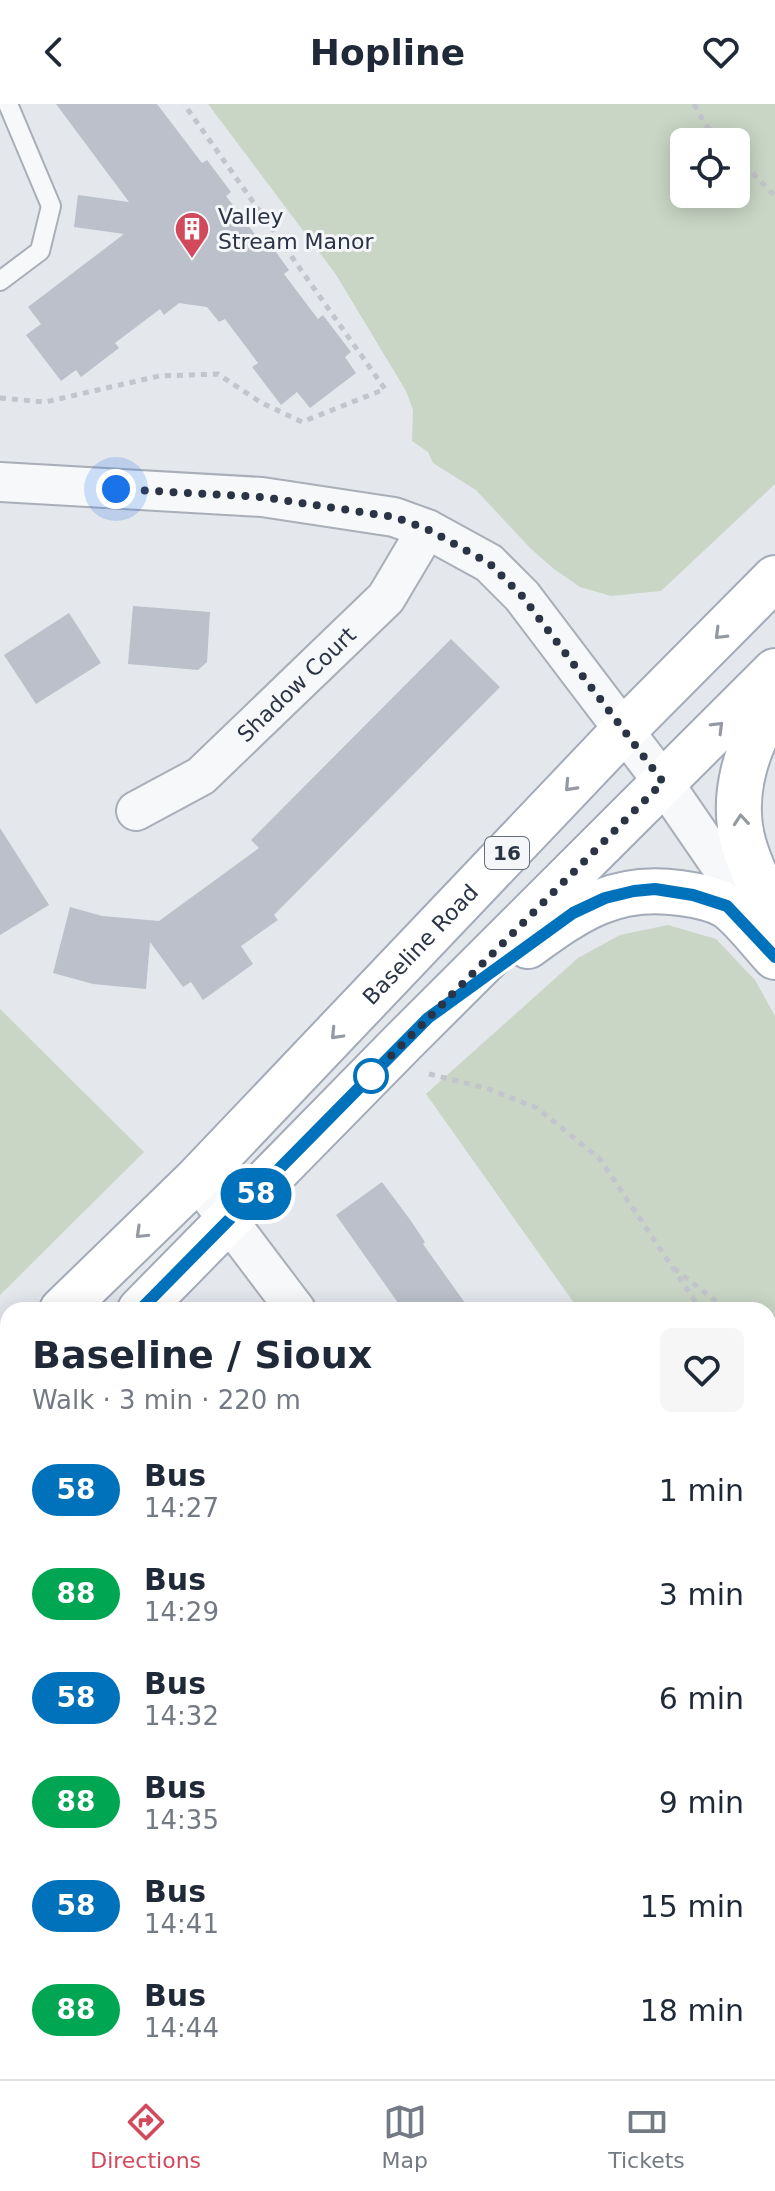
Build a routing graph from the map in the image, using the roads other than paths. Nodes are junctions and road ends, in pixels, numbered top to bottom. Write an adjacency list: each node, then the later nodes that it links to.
1 (8, 104): 2 (lane)
2 (0, 281)
3 (0, 482): 4 (street)
4 (427, 529): 8 (street); 10 (street, Shadow Court)
5 (775, 578): 8 (main road, Baseline Road / 16, one-way to 8)
6 (775, 671): 9 (main road, one-way to 6)
7 (775, 705): 11 (main road, one-way to 7)
8 (624, 730): 9 (street); 15 (main road, Baseline Road / 16, one-way to 15)
9 (663, 782): 12 (street); 14 (main road)
10 (136, 811)
11 (775, 919)
12 (775, 945)
13 (775, 957): 14 (main road)
14 (428, 1018): 16 (main road)
15 (197, 1179): 16 (street); 17 (main road, Baseline Road / 16, one-way to 17)
16 (231, 1220): 18 (main road); 19 (street)
17 (70, 1302)
18 (148, 1302)
19 (290, 1302)

